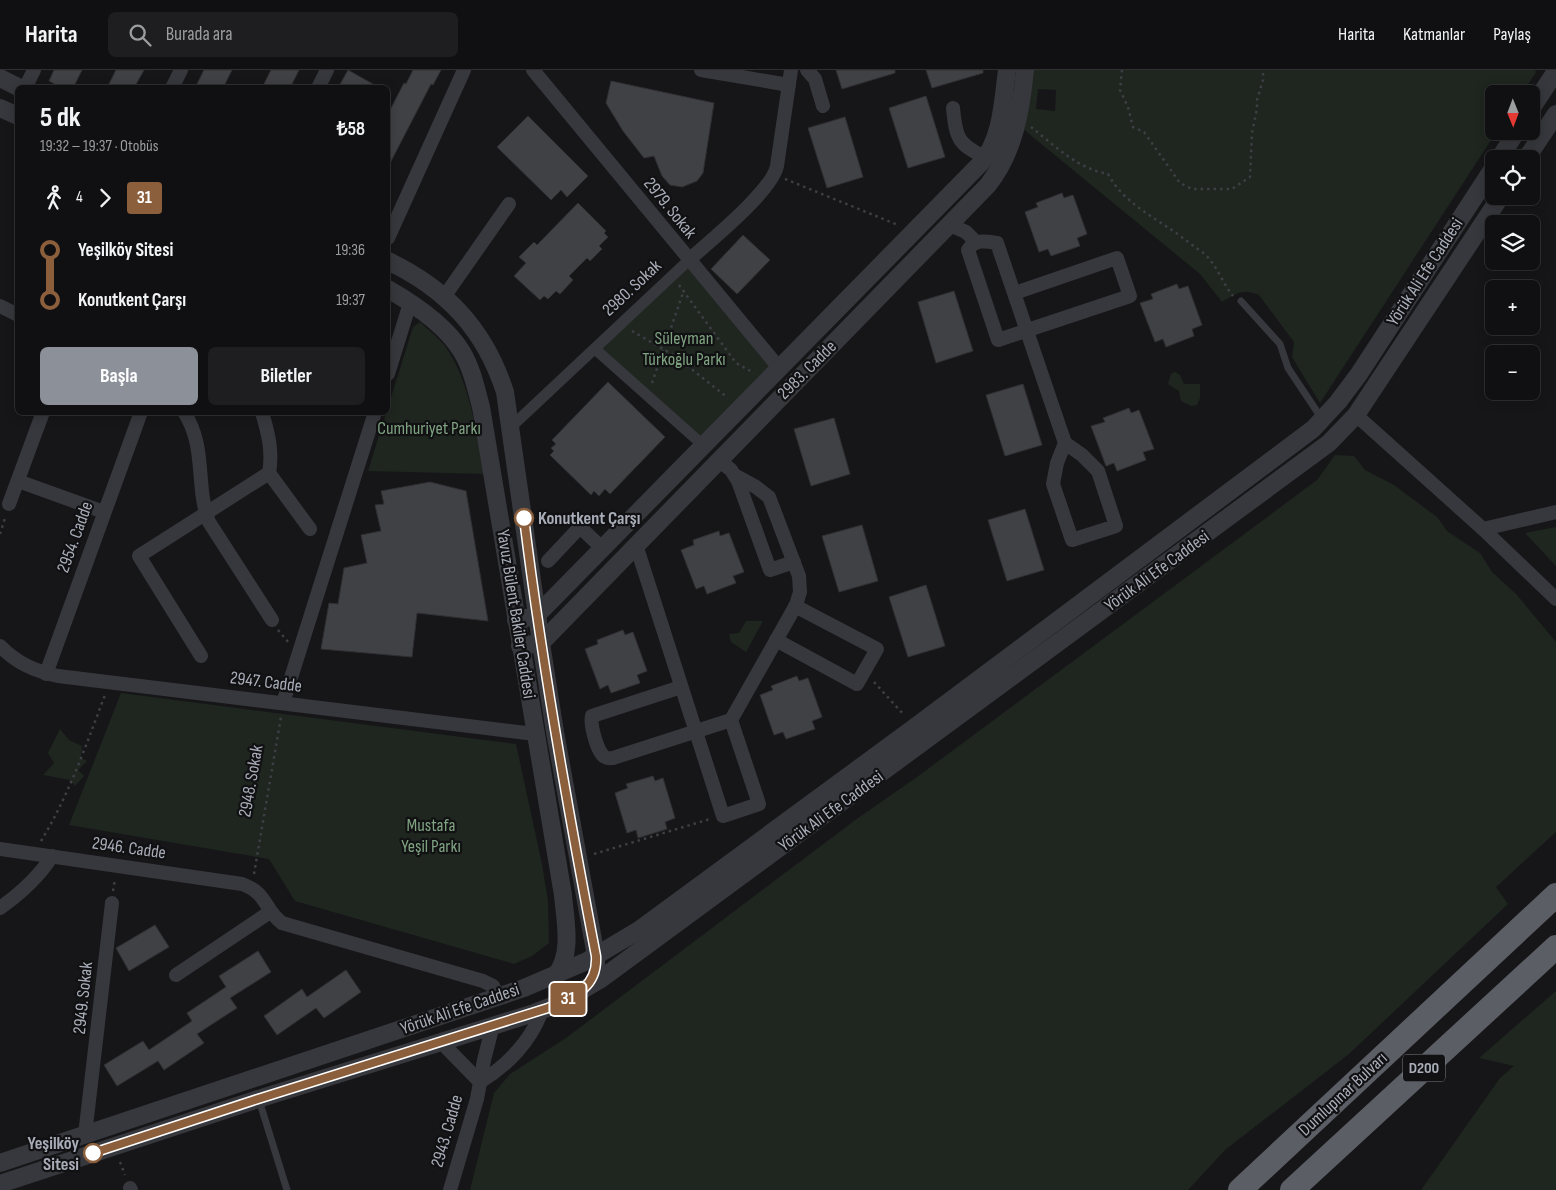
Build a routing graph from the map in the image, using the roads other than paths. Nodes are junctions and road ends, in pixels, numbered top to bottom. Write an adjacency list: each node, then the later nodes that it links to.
1 (34, 70): 13 (street)
2 (181, 70): 14 (street)
3 (327, 70): 15 (street)
4 (464, 70): 30 (street)
5 (533, 70): 32 (street, 2979. Sokak)
6 (701, 70): 16 (street)
7 (791, 70): 16 (street)
8 (807, 70): 19 (street)
9 (1006, 70): 24 (street, 2983. Cadde)
10 (1025, 70): 24 (street, 2983. Cadde)
11 (1552, 72): 18 (street)
12 (0, 78): 17 (street)
13 (26, 85)
14 (174, 85)
15 (320, 85)
16 (789, 85): 32 (street, 2980. Sokak)
17 (15, 86)
18 (1540, 93)
19 (823, 106)
20 (0, 108): 23 (street)
21 (953, 108): 24 (street)
22 (1556, 114): 25 (street)
23 (15, 115)
24 (996, 150): 29 (street, 2983. Cadde); 44 (street, 2983. Cadde)
25 (1532, 150)
26 (1485, 180): 45 (street, Yörük Ali Efe Caddesi)
27 (509, 204): 36 (street)
28 (1495, 205): 46 (street, Yörük Ali Efe Caddesi)
29 (950, 225): 31 (street); 56 (street, 2983. Cadde)
30 (390, 234)
31 (976, 242): 35 (street); 41 (street)
32 (689, 260): 42 (street, 2980. Sokak); 44 (street, 2979. Sokak)
33 (390, 262): 36 (street, Yavuz Bülent Bakiler Caddesi)
34 (390, 290): 38 (street, Yavuz Bülent Bakiler Caddesi)
35 (1015, 293): 41 (street); 41 (street)
36 (444, 297): 53 (street, Yavuz Bülent Bakiler Caddesi)
37 (1241, 301): 52 (lane)
38 (410, 303): 43 (street); 74 (street, Yavuz Bülent Bakiler Caddesi)
39 (0, 306): 40 (street)
40 (15, 314)
41 (1027, 331): 54 (street)
42 (595, 349): 53 (street, 2980. Sokak); 55 (street)
43 (390, 368)
44 (774, 375): 55 (street, 2983. Cadde)
45 (1338, 402): 46 (street); 52 (street, Yörük Ali Efe Caddesi)
46 (1356, 414): 65 (street); 97 (street, Yörük Ali Efe Caddesi)
47 (42, 415): 59 (street)
48 (140, 415): 61 (street, 2954. Cadde)
49 (185, 415): 63 (street)
50 (263, 415): 57 (street)
51 (374, 415): 82 (street)
52 (1322, 419): 94 (street, Yörük Ali Efe Caddesi)
53 (511, 427): 72 (street, Yavuz Bülent Bakiler Caddesi)
54 (1065, 443): 54 (street)
55 (704, 446): 56 (street); 67 (street, 2983. Cadde)
56 (718, 460): 58 (street); 66 (street, 2983. Cadde)
57 (269, 473): 63 (street); 64 (street)
58 (736, 476): 69 (street); 69 (street)
59 (18, 481): 60 (street); 61 (street)
60 (10, 504)
61 (104, 512): 80 (street, 2954. Cadde)
62 (1556, 512): 65 (street)
63 (206, 513): 73 (street); 79 (street)
64 (310, 529)
65 (1483, 529): 70 (street)
66 (636, 545): 76 (street, 2983. Cadde); 81 (street)
67 (603, 549): 68 (street); 72 (street, 2983. Cadde)
68 (548, 561)
69 (794, 562): 71 (street)
70 (1556, 599)
71 (795, 606): 75 (street); 75 (street)
72 (536, 616): 74 (street); 76 (street, Yavuz Bülent Bakiler Caddesi)
73 (272, 620)
74 (516, 620): 78 (street, Yavuz Bülent Bakiler Caddesi)
75 (776, 640): 83 (street)
76 (541, 643): 78 (street); 84 (street, Yavuz Bülent Bakiler Caddesi)
77 (0, 646): 80 (street, 2947. Cadde)
78 (520, 646): 86 (street, Yavuz Bülent Bakiler Caddesi)
79 (200, 656)
80 (46, 674): 82 (street, 2947. Cadde)
81 (681, 687): 85 (street); 85 (street)
82 (283, 703): 86 (street, 2947. Cadde)
83 (731, 720): 85 (street); 85 (street)
84 (555, 732): 86 (street); 94 (street, Yavuz Bülent Bakiler Caddesi)
85 (696, 732)
86 (535, 734): 96 (street, Yavuz Bülent Bakiler Caddesi)
87 (0, 849): 88 (street, 2946. Cadde)
88 (52, 856): 91 (street); 92 (street, 2946. Cadde)
89 (1556, 895): 109 (highway, Dumlupınar Bulvarı / D200)
90 (112, 903): 104 (street, 2949. Sokak)
91 (0, 908)
92 (270, 912): 95 (street); 98 (street)
93 (1556, 947): 110 (highway, Dumlupınar Bulvarı / D200)
94 (596, 956): 96 (street, Yörük Ali Efe Caddesi); 97 (street)
95 (176, 975)
96 (556, 975): 98 (street, Yörük Ali Efe Caddesi)
97 (582, 991): 99 (street, Yörük Ali Efe Caddesi)
98 (500, 997): 100 (street); 104 (street, Yörük Ali Efe Caddesi)
99 (542, 1010): 100 (street, Yörük Ali Efe Caddesi); 102 (street, 2943. Cadde)
100 (493, 1025): 101 (street, Yörük Ali Efe Caddesi); 102 (street, 2943. Cadde)
101 (441, 1042): 102 (street, 2943. Cadde); 103 (street, Yörük Ali Efe Caddesi)
102 (480, 1082): 108 (street, 2943. Cadde)
103 (258, 1099): 106 (street, Yörük Ali Efe Caddesi); 107 (lane)
104 (85, 1135): 105 (street, Yörük Ali Efe Caddesi)
105 (0, 1163)
106 (0, 1184)
107 (287, 1190)
108 (450, 1190)
109 (1240, 1190)
110 (1292, 1190)

